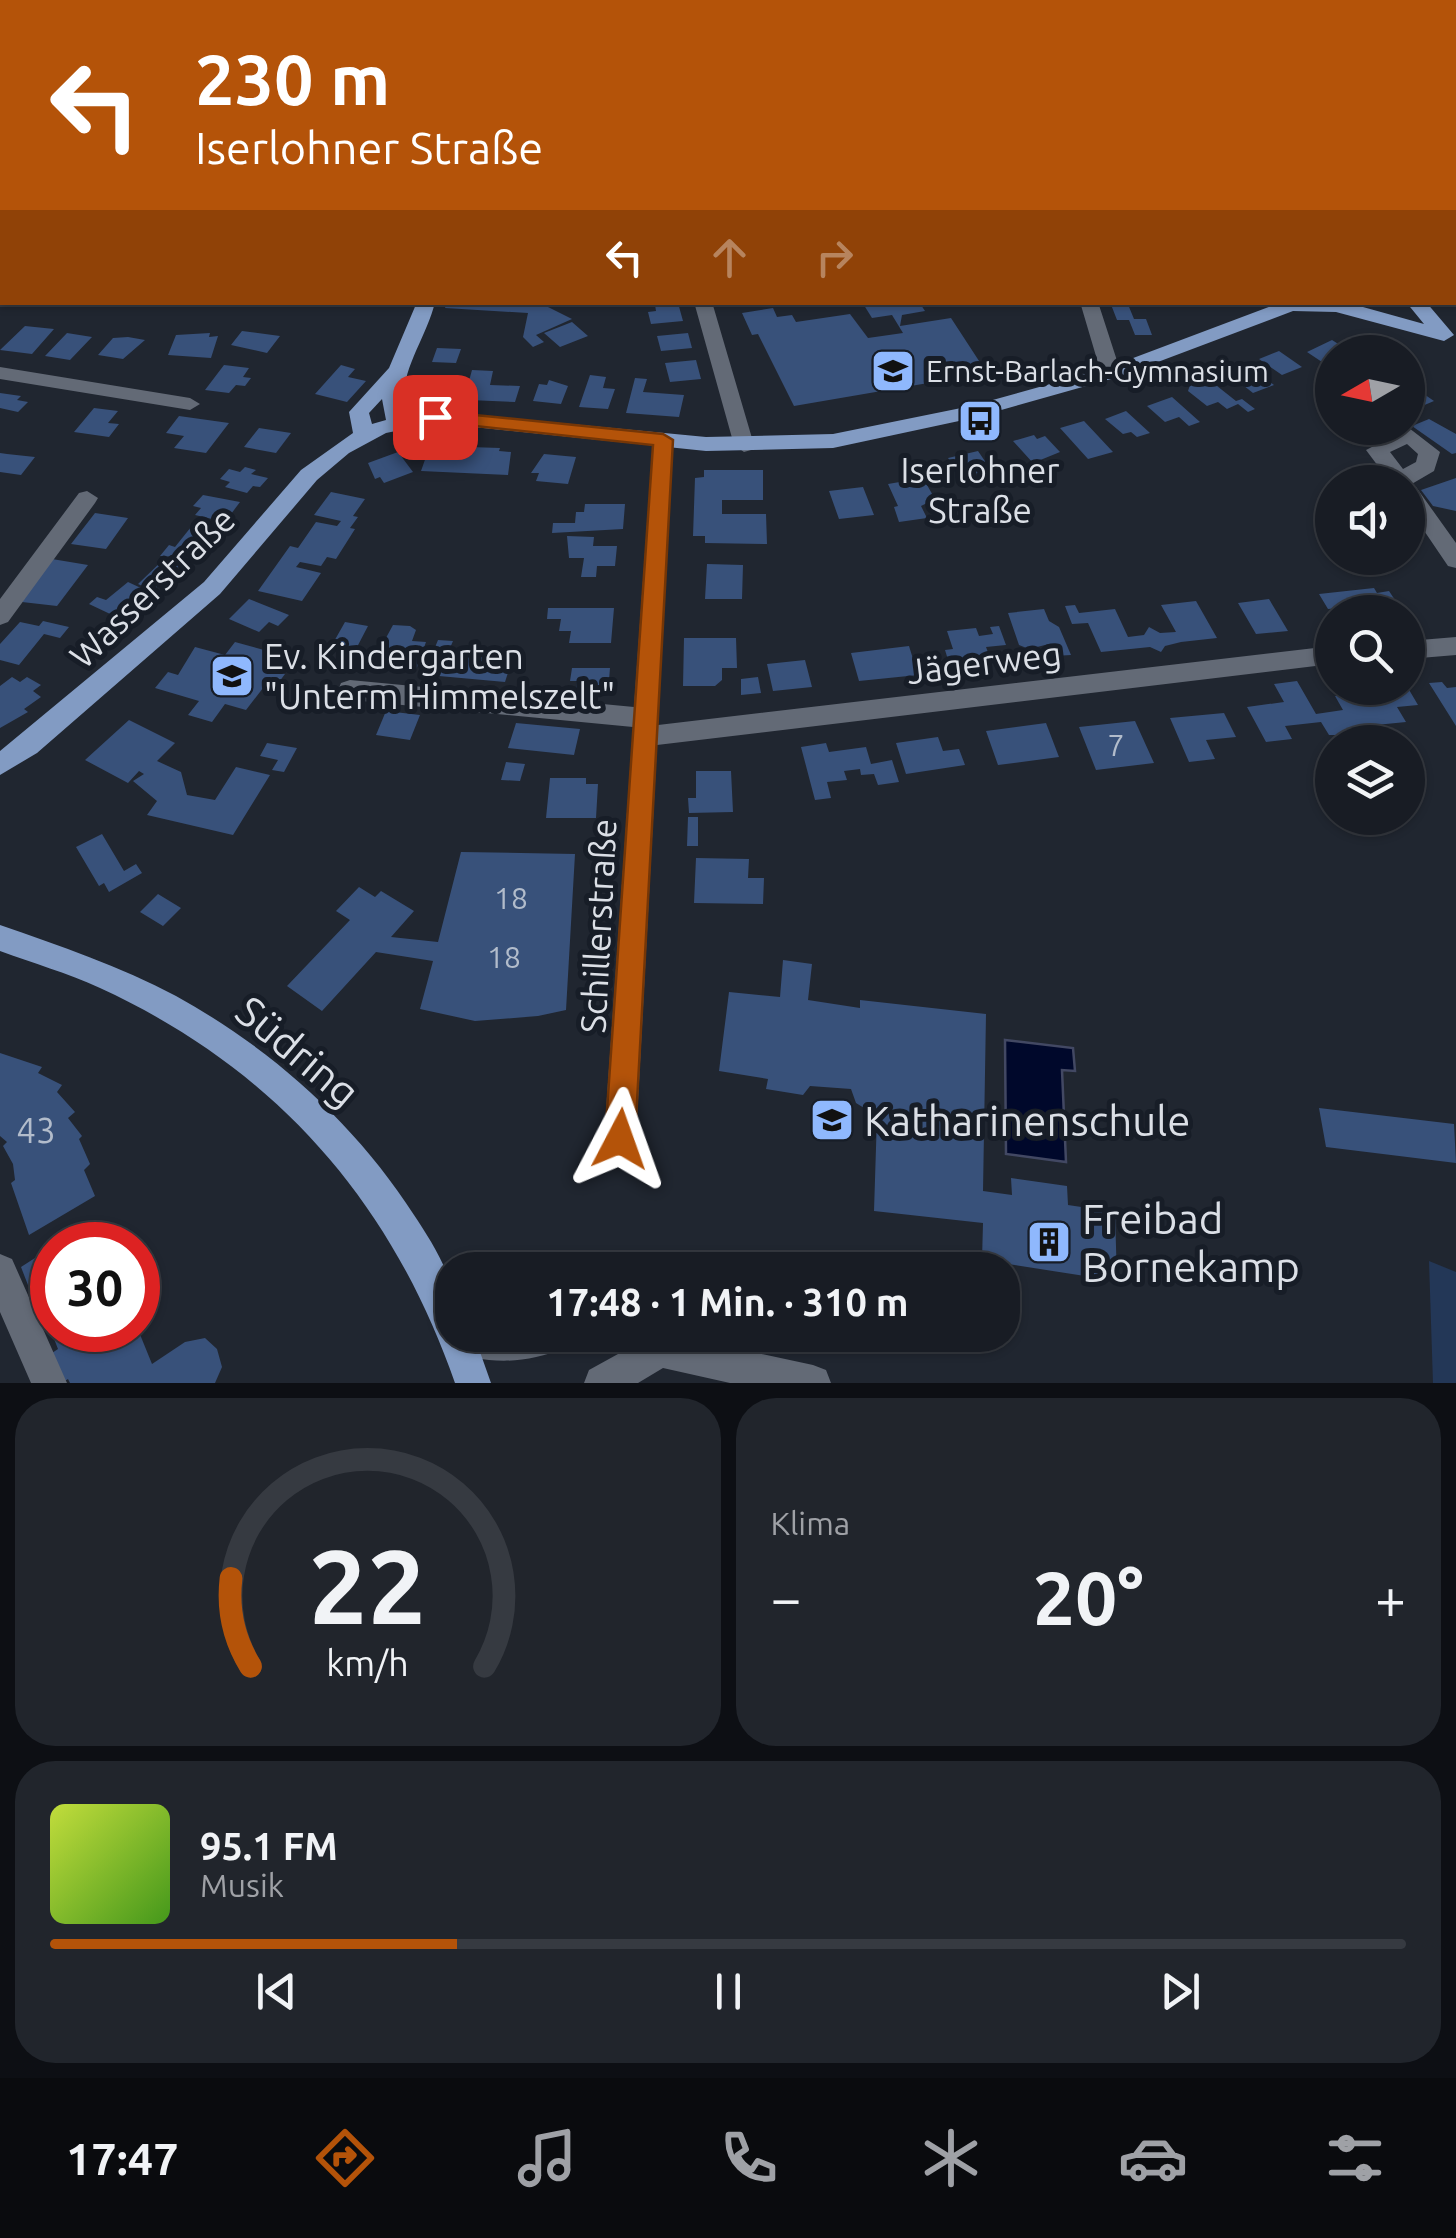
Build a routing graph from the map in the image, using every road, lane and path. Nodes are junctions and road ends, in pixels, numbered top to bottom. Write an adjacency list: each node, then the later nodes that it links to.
1 (426, 305): 9 (main road)
2 (704, 305): 16 (street)
3 (1090, 305): 11 (street)
4 (1293, 305): 11 (main road)
5 (1316, 305): 8 (main road)
6 (1399, 305): 8 (main road)
7 (1418, 305): 8 (main road)
8 (1450, 339)
9 (396, 372): 13 (main road); 14 (main road)
10 (0, 373): 12 (street)
11 (1111, 373): 16 (main road)
12 (190, 404)
13 (397, 424): 14 (main road); 15 (main road)
14 (364, 434): 26 (main road, Wasserstraße)
15 (663, 440): 16 (main road); 25 (street, Schillerstraße)
16 (744, 445)
17 (87, 498): 20 (street)
18 (1425, 516): 19 (street)
19 (1456, 560)
20 (0, 616)
21 (1456, 646): 22 (street)
22 (1425, 649)
23 (1315, 658): 25 (street, Jägerweg)
24 (350, 690): 25 (street)
25 (644, 727): 30 (street, Schillerstraße)
26 (28, 746): 27 (main road, Wasserstraße); 28 (main road, Wasserstraße)
27 (0, 764)
28 (0, 778)
29 (0, 938): 32 (main road, Südring)
30 (620, 1139)
31 (0, 1271): 36 (street)
32 (435, 1294)
33 (461, 1352): 37 (main road, Südring)
34 (657, 1352): 38 (street)
35 (670, 1352): 39 (street)
36 (49, 1383)
37 (472, 1383)
38 (602, 1383)
39 (813, 1383)

